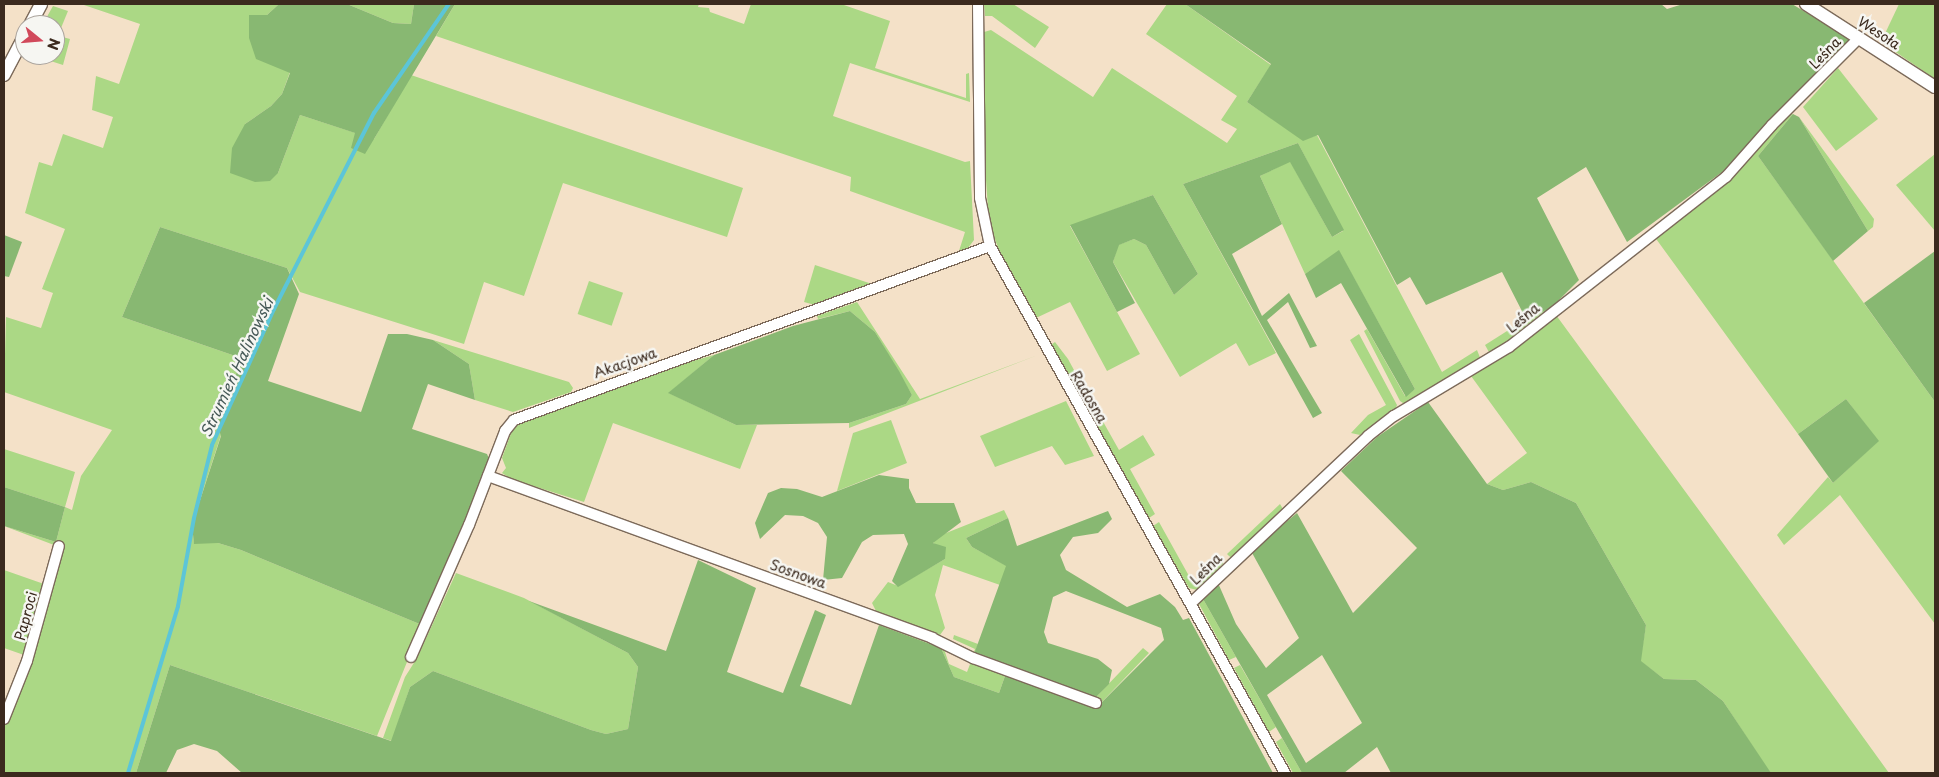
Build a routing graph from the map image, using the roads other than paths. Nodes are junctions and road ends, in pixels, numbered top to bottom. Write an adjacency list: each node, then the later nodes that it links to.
1 (978, 4): 7 (street, Radosna)
2 (1806, 4): 3 (street, Wesoła)
3 (1859, 38): 6 (street, Wesoła); 10 (street, Leśna)
4 (15, 54): 5 (street)
5 (4, 75)
6 (1935, 87)
7 (990, 246): 8 (street, Akacjowa); 10 (street, Radosna)
8 (488, 476): 11 (street, Akacjowa); 12 (street, Sosnowa)
9 (59, 546): 13 (street, Paproci)
10 (1191, 603): 14 (street, Radosna)
11 (411, 657)
12 (1096, 703)
13 (4, 719)
14 (1285, 773)

